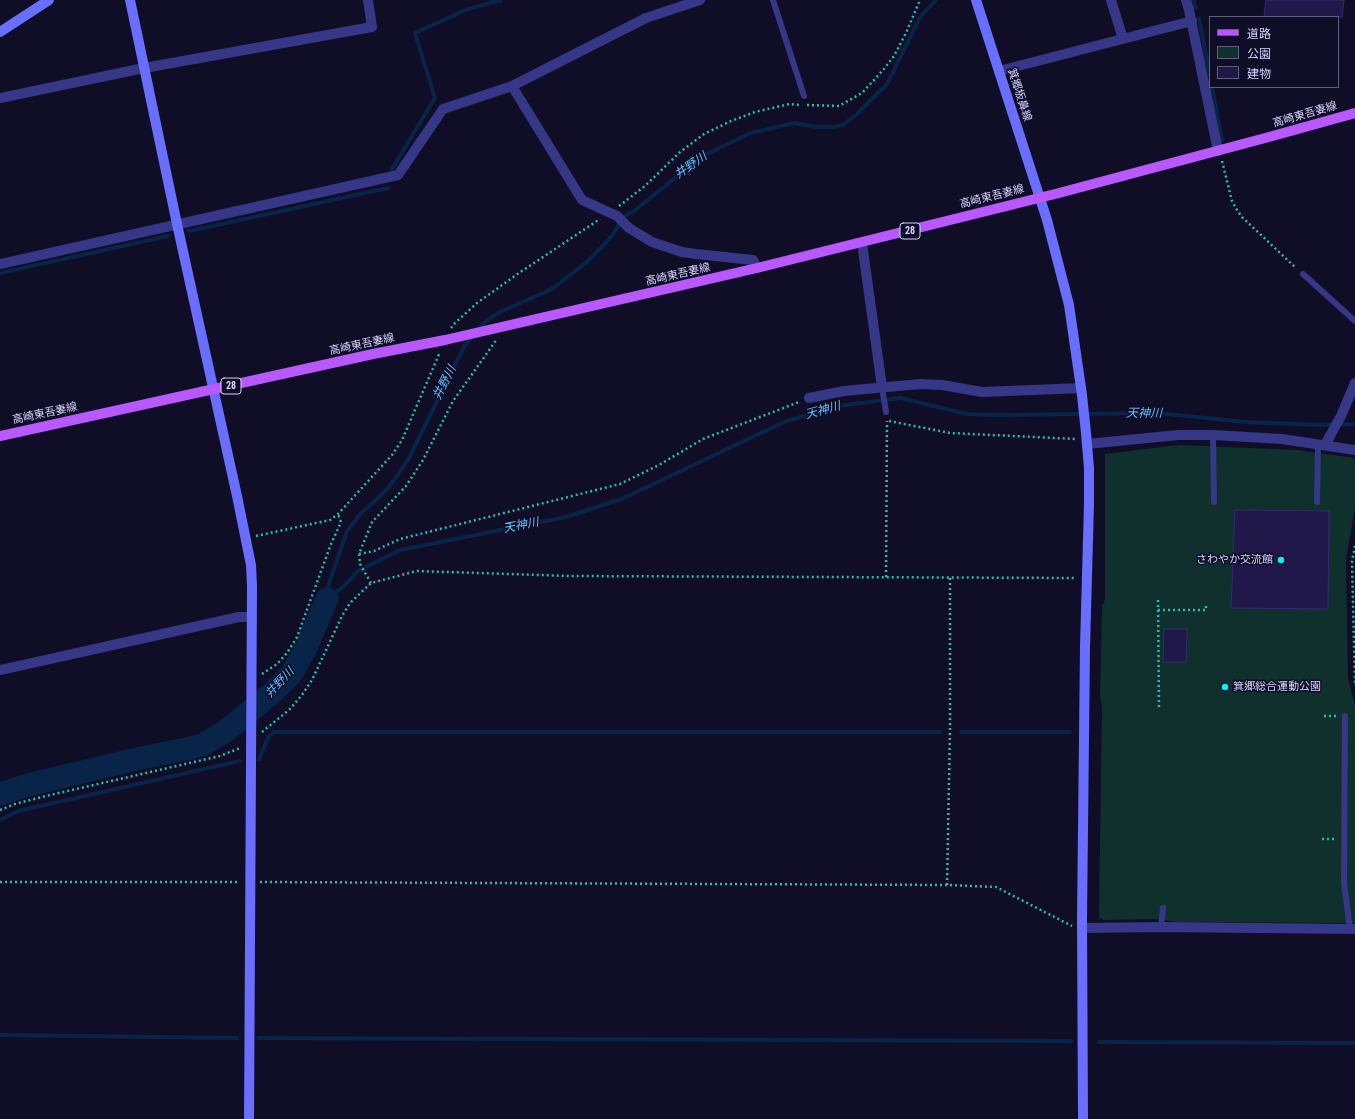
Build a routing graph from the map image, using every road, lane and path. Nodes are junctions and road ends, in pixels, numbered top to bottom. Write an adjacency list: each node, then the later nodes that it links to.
1 (49, 0): 11 (street)
2 (130, 0): 13 (street)
3 (368, 0): 13 (street)
4 (700, 0): 15 (street)
5 (773, 0): 16 (lane)
6 (920, 0): 21 (path)
7 (976, 0): 14 (street, 箕郷板鼻線)
8 (1111, 0): 12 (street)
9 (1186, 0): 10 (street)
10 (1192, 21): 12 (street); 19 (street)
11 (0, 32)
12 (1123, 39): 14 (street)
13 (144, 68): 17 (street); 22 (street)
14 (999, 71): 20 (street, 箕郷板鼻線)
15 (512, 86): 21 (street); 22 (street)
16 (804, 96)
17 (0, 98)
18 (1355, 113): 19 (main road, 高崎東吾妻線 / 28)
19 (1220, 155): 20 (main road, 高崎東吾妻線 / 28); 26 (path)
20 (1040, 198): 23 (main road, 高崎東吾妻線 / 28); 34 (street, 箕郷板鼻線)
21 (613, 214): 25 (street); 27 (path)
22 (177, 224): 24 (street); 32 (street)
23 (862, 243): 25 (main road, 高崎東吾妻線 / 28); 33 (street)
24 (0, 264)
25 (757, 268): 32 (main road, 高崎東吾妻線 / 28)
26 (1302, 274): 28 (lane)
27 (477, 303)
28 (1355, 321)
29 (487, 353): 48 (path)
30 (437, 359): 45 (path)
31 (1355, 383): 41 (street)
32 (213, 390): 39 (main road, 高崎東吾妻線 / 28); 46 (street)
33 (883, 392): 34 (street); 35 (street); 36 (lane)
34 (1082, 392): 40 (street, 箕郷板鼻線)
35 (809, 398): 48 (path)
36 (886, 412): 37 (path)
37 (887, 420): 40 (path); 49 (path)
38 (1213, 435): 40 (street); 41 (street); 43 (lane)
39 (0, 436)
40 (1087, 439): 51 (street, 箕郷板鼻線)
41 (1321, 444): 42 (street); 44 (lane)
42 (1355, 450)
43 (1214, 502)
44 (1317, 502)
45 (338, 514): 46 (path); 58 (path)
46 (246, 538): 56 (street)
47 (1355, 546): 59 (path)
48 (359, 554): 52 (path)
49 (886, 577): 50 (path); 52 (path)
50 (950, 577): 51 (path); 66 (path)
51 (1086, 579): 69 (street, 箕郷板鼻線)
52 (371, 583): 62 (path)
53 (1158, 600): 55 (path)
54 (1206, 603): 55 (path)
55 (1158, 610): 60 (path)
56 (252, 617): 57 (street); 58 (street)
57 (0, 670)
58 (251, 681): 62 (street)
59 (1355, 684)
60 (1159, 708)
61 (1345, 716): 70 (lane)
62 (252, 740): 63 (path); 65 (street)
63 (0, 810)
64 (0, 882): 65 (path)
65 (250, 882): 66 (path); 71 (street)
66 (946, 885): 69 (path)
67 (1163, 908): 68 (lane)
68 (1161, 927): 69 (street); 70 (street)
69 (1083, 928): 72 (street, 箕郷板鼻線)
70 (1353, 929)
71 (249, 1119)
72 (1083, 1119)

